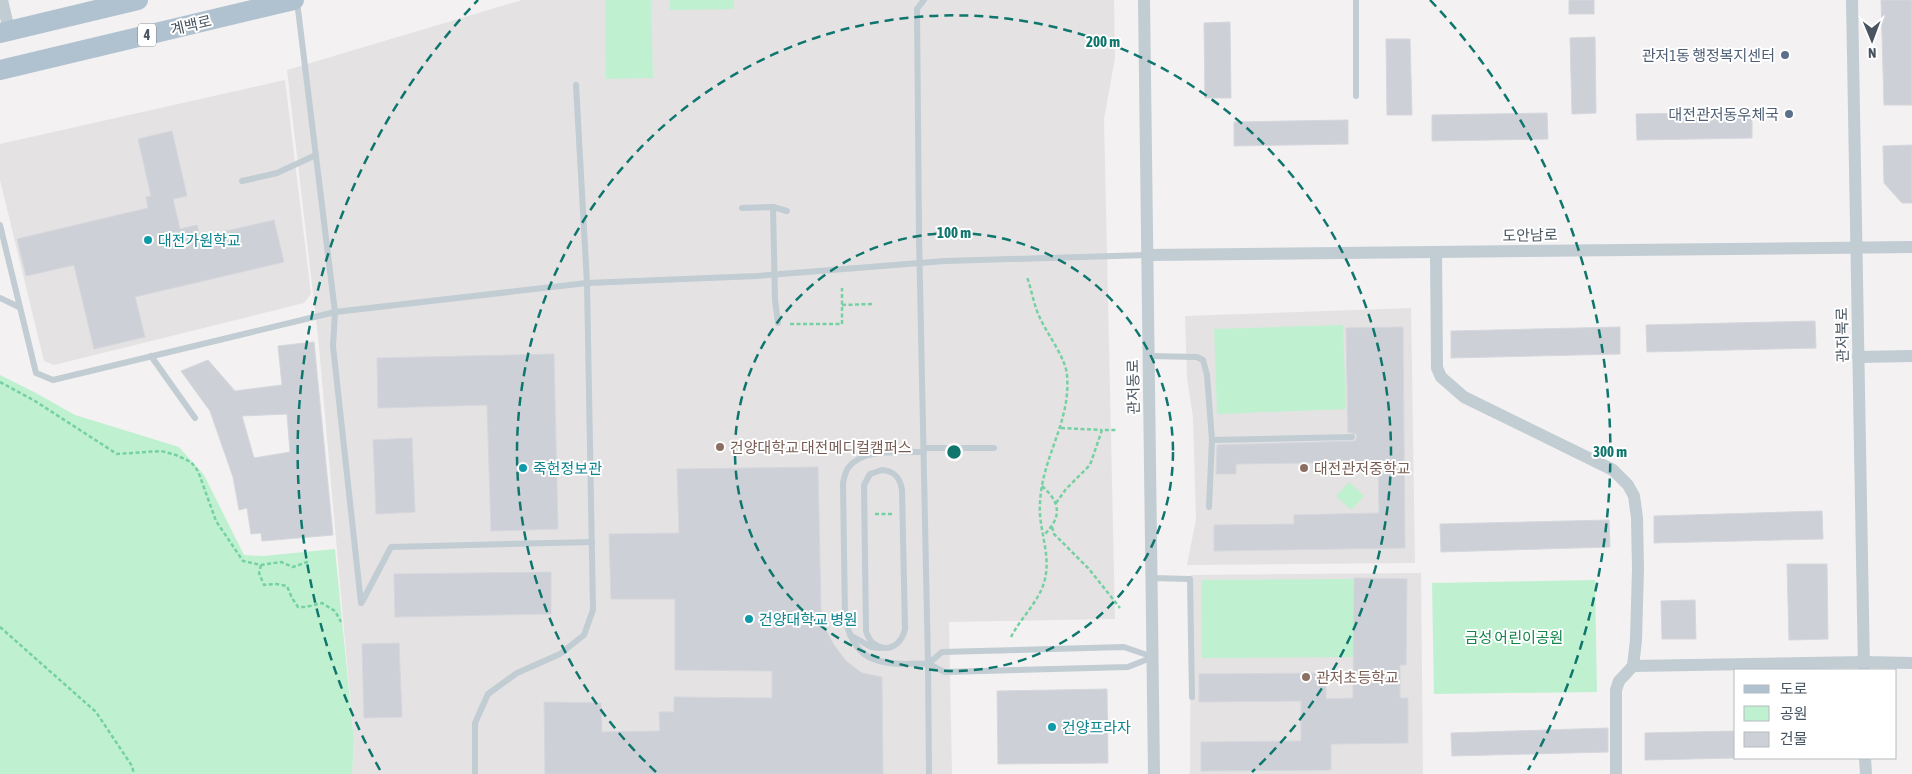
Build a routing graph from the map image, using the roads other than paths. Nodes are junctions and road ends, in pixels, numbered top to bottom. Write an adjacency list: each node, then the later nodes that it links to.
1 (2, 0): 8 (street)
2 (138, 0): 8 (main road)
3 (296, 0): 9 (main road, 계백로 / 4); 12 (lane)
4 (924, 0): 22 (lane)
5 (1144, 0): 21 (street, 관저동로)
6 (1356, 0): 11 (lane)
7 (1852, 0): 19 (street, 관저북로)
8 (5, 31)
9 (0, 70)
10 (576, 85): 24 (lane)
11 (1356, 96)
12 (316, 155): 13 (lane); 27 (lane)
13 (242, 181)
14 (773, 206): 15 (lane); 16 (lane); 23 (lane)
15 (742, 208)
16 (787, 211)
17 (0, 225): 26 (lane)
18 (1912, 247): 19 (street, 도안남로)
19 (1856, 248): 20 (street, 도안남로); 32 (street, 관저북로)
20 (1436, 252): 21 (street, 도안남로); 49 (street)
21 (1148, 255): 22 (lane); 30 (street, 관저동로)
22 (920, 263): 23 (lane); 37 (lane)
23 (774, 275): 24 (lane); 28 (lane)
24 (587, 283): 27 (lane); 39 (lane)
25 (0, 298): 26 (lane)
26 (20, 307): 29 (lane)
27 (334, 312): 29 (lane); 39 (lane)
28 (778, 323)
29 (151, 356): 33 (lane)
30 (1149, 356): 35 (lane); 40 (street, 관저동로)
31 (1912, 356): 32 (street)
32 (1858, 357): 50 (street, 관저북로)
33 (195, 418)
34 (1352, 437): 35 (lane)
35 (1212, 440): 38 (lane)
36 (994, 448): 37 (lane)
37 (924, 450): 41 (lane); 48 (lane)
38 (1209, 507)
39 (592, 542): 53 (lane)
40 (1152, 578): 45 (street, 관저동로); 51 (lane)
41 (849, 634): 43 (lane); 46 (lane)
42 (868, 637): 43 (lane); 44 (lane); 44 (lane)
43 (870, 647): 44 (lane); 46 (lane)
44 (882, 648)
45 (1153, 656): 48 (lane); 48 (lane); 55 (street, 관저동로)
46 (879, 661): 48 (lane)
47 (1912, 663): 50 (street)
48 (928, 664): 54 (lane)
49 (1633, 666): 50 (street); 56 (street)
50 (1864, 666)
51 (1192, 697)
52 (1865, 759): 57 (street)
53 (475, 774)
54 (929, 774)
55 (1154, 774)
56 (1616, 774)
57 (1866, 774)

